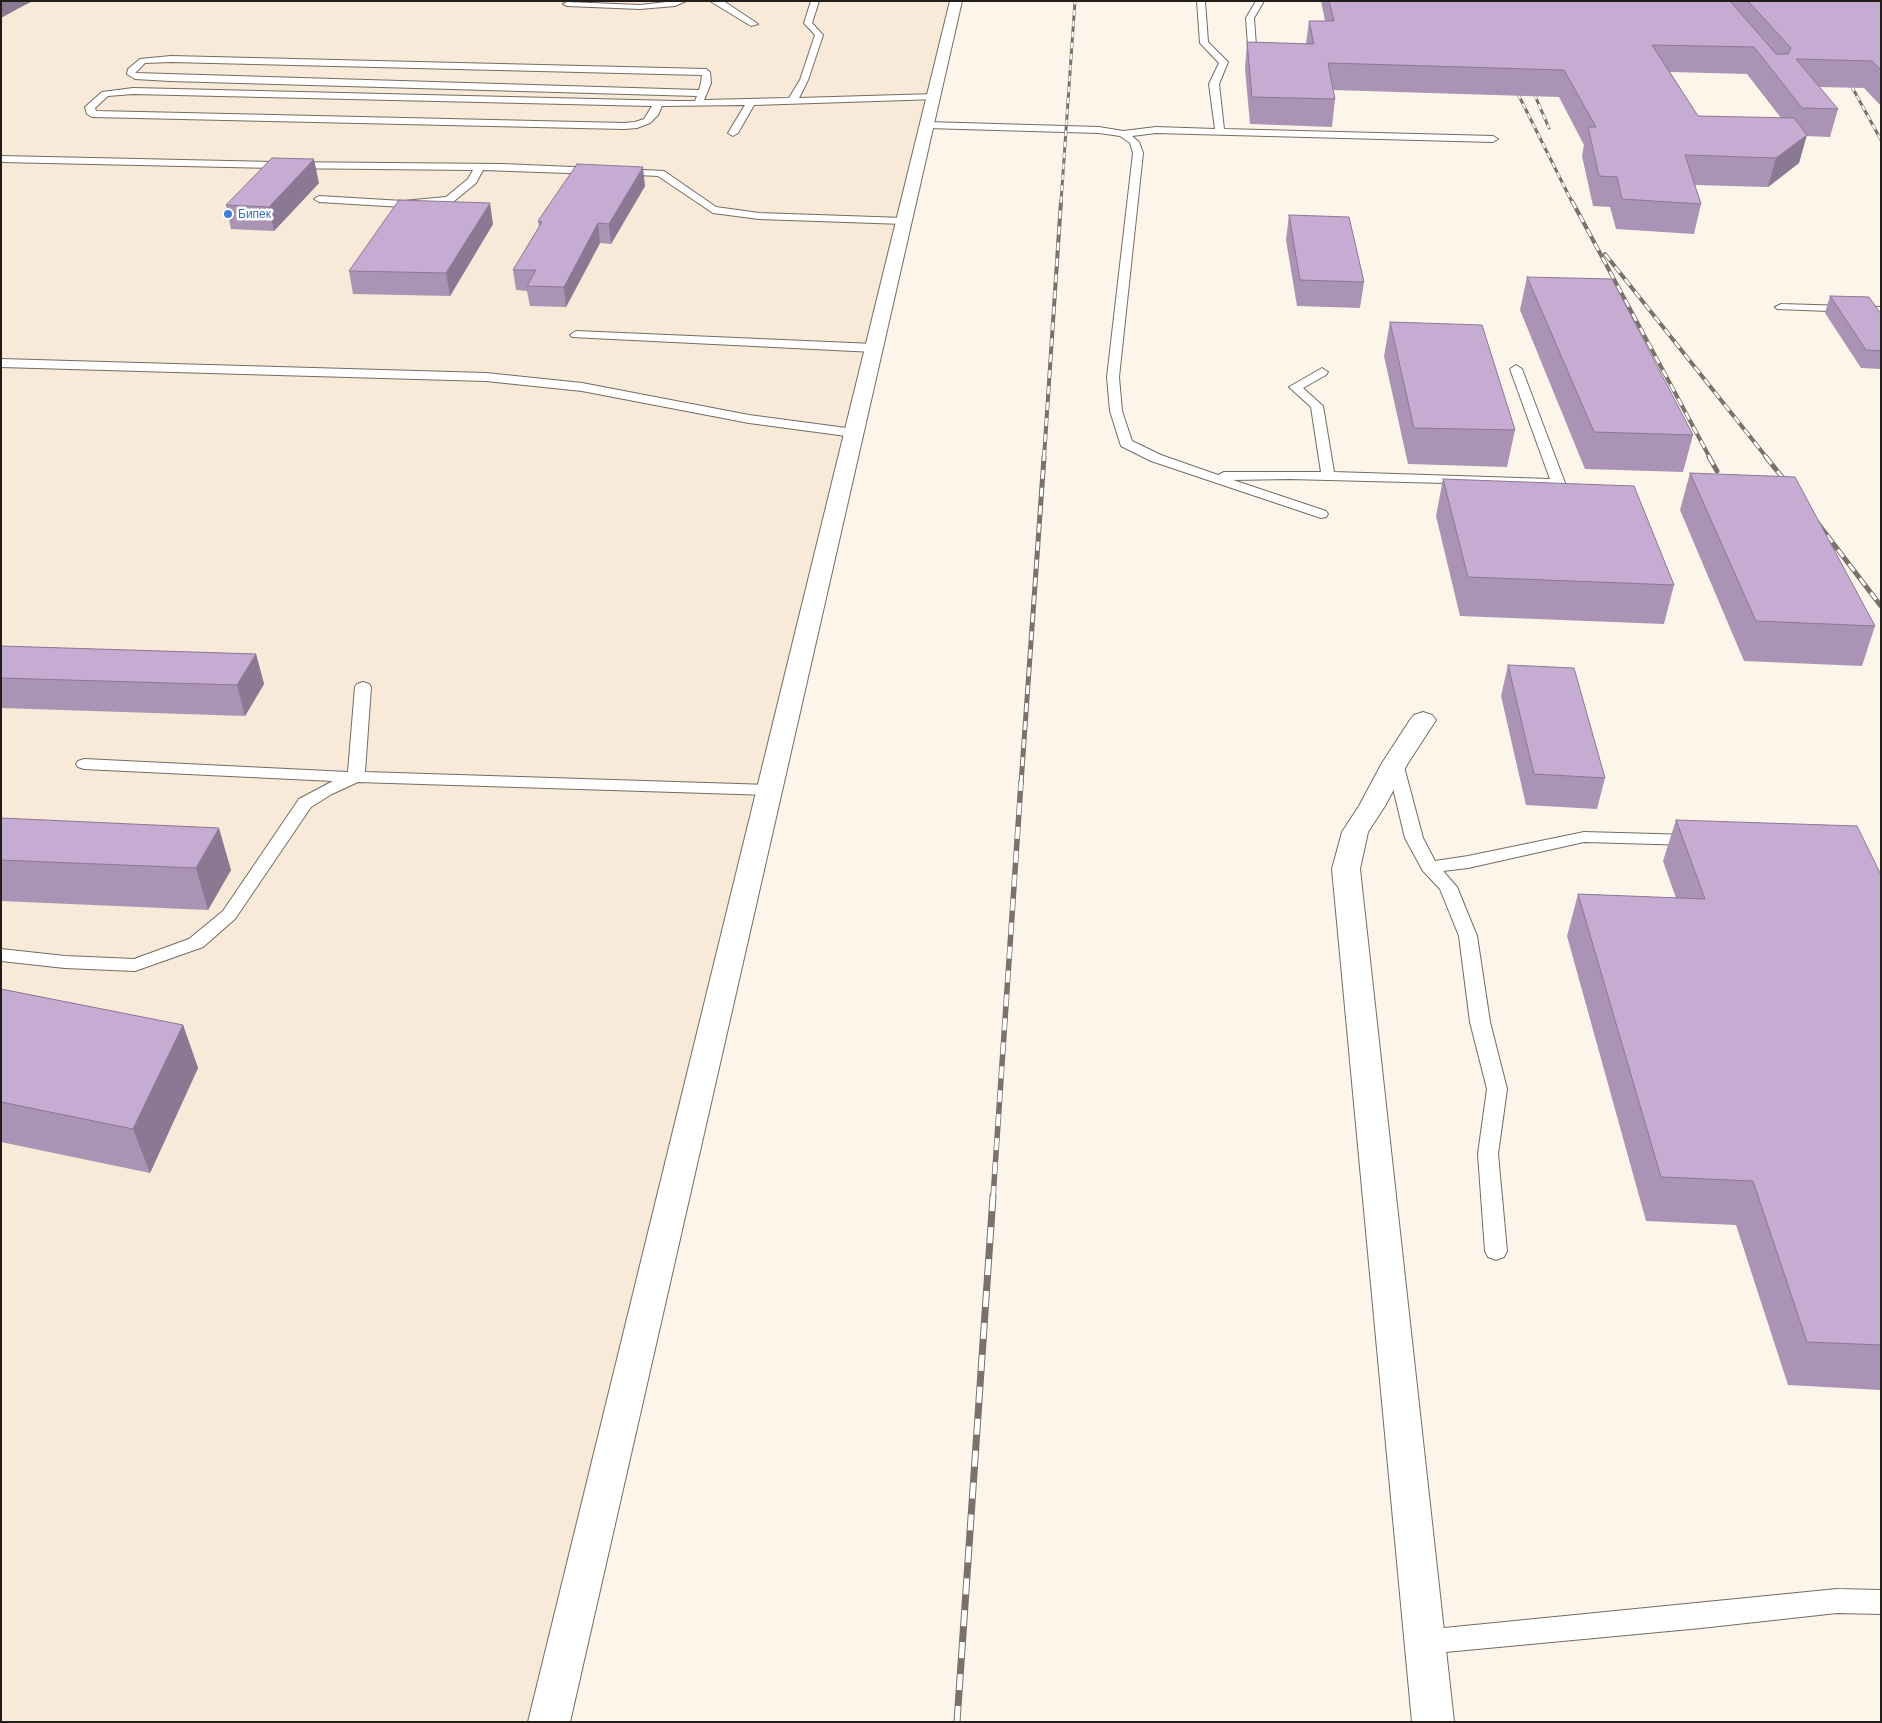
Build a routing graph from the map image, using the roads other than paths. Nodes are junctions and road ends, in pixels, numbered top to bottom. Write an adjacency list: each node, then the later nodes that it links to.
1 (682, 1): 7 (lane)
2 (714, 1): 8 (lane)
3 (815, 1): 12 (lane)
4 (956, 1): 11 (main road)
5 (1201, 1): 17 (lane)
6 (1260, 1): 9 (lane)
7 (567, 4)
8 (754, 24)
9 (1253, 60)
10 (702, 93): 10 (lane); 15 (lane)
11 (934, 97): 12 (lane); 16 (main road)
12 (793, 100): 13 (lane)
13 (751, 102): 15 (lane); 18 (lane)
14 (658, 104): 14 (lane); 15 (lane)
15 (698, 104)
16 (927, 125): 19 (lane); 24 (main road)
17 (1220, 131): 19 (lane); 20 (lane)
18 (733, 133)
19 (1123, 134): 34 (lane)
20 (1493, 139)
21 (1, 159): 22 (lane)
22 (480, 167): 23 (lane); 24 (lane)
23 (319, 199)
24 (904, 221): 28 (main road)
25 (1781, 307): 26 (lane)
26 (1881, 310)
27 (576, 335): 28 (lane)
28 (874, 348): 32 (main road)
29 (1, 363): 32 (lane)
30 (1516, 369): 33 (lane)
31 (1322, 372): 33 (lane)
32 (854, 434): 41 (main road)
33 (1328, 476): 34 (lane)
34 (1211, 477): 35 (lane)
35 (1321, 514)
36 (363, 687): 40 (lane)
37 (1424, 720): 38 (main road)
38 (1395, 763): 43 (lane); 47 (main road)
39 (84, 764): 40 (lane)
40 (356, 777): 41 (lane); 44 (lane)
41 (769, 790): 48 (main road)
42 (1711, 841): 43 (lane)
43 (1428, 867): 45 (lane)
44 (1, 955)
45 (1496, 1250)
46 (1881, 1602): 47 (lane)
47 (1424, 1642): 49 (main road)
48 (549, 1722)
49 (1433, 1722)

